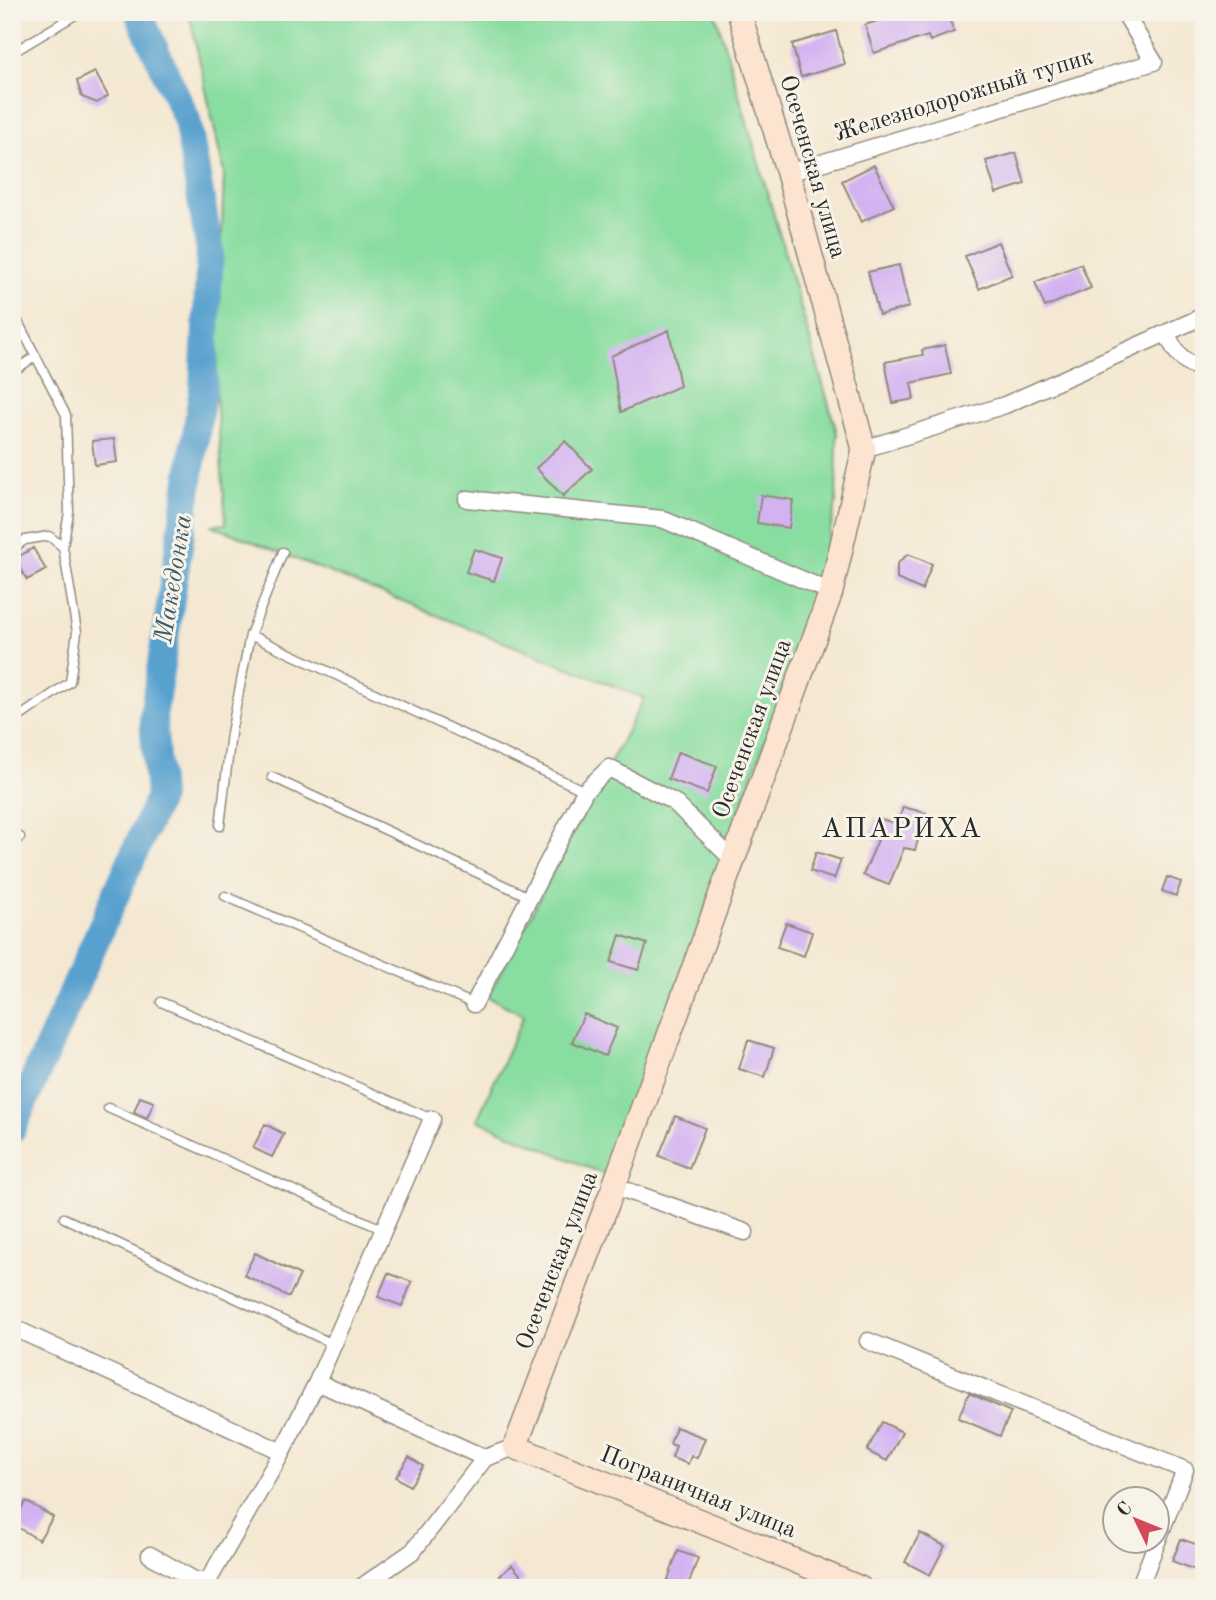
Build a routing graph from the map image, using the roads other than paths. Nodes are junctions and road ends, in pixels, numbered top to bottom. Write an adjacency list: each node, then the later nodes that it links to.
1 (80, 12): 4 (lane)
2 (739, 12): 5 (street, Осеченская улица)
3 (1124, 12): 5 (street, Железнодорожный тупик)
4 (12, 53)
5 (788, 173): 12 (street, Осеченская улица)
6 (12, 310): 9 (lane)
7 (1204, 316): 8 (street)
8 (1167, 333): 10 (street); 12 (street)
9 (36, 356): 11 (lane); 14 (lane)
10 (1204, 370)
11 (12, 372)
12 (864, 449): 17 (street, Осеченская улица)
13 (467, 499): 17 (street)
14 (62, 547): 15 (lane); 19 (lane)
15 (12, 549)
16 (283, 552): 18 (lane)
17 (831, 592): 25 (street, Осеченская улица)
18 (250, 635): 21 (lane); 22 (lane)
19 (12, 722)
20 (272, 777): 27 (lane)
21 (585, 791): 25 (street); 27 (street)
22 (220, 826)
23 (20, 837): 24 (lane)
24 (12, 843)
25 (733, 860): 32 (street, Осеченская улица)
26 (225, 896): 29 (lane)
27 (529, 897): 29 (street)
28 (161, 1002): 31 (lane)
29 (474, 1004)
30 (108, 1108): 34 (lane)
31 (432, 1119): 34 (street)
32 (614, 1186): 35 (street); 40 (street, Осеченская улица)
33 (64, 1218): 38 (lane)
34 (384, 1230): 38 (street)
35 (744, 1232)
36 (12, 1327): 41 (street)
37 (868, 1341): 46 (street)
38 (333, 1344): 39 (street)
39 (317, 1382): 41 (street); 42 (street)
40 (515, 1447): 42 (street); 45 (street, Пограничная улица)
41 (282, 1452): 43 (street)
42 (485, 1458): 44 (street)
43 (150, 1555)
44 (360, 1588)
45 (860, 1588)
46 (1139, 1588)

